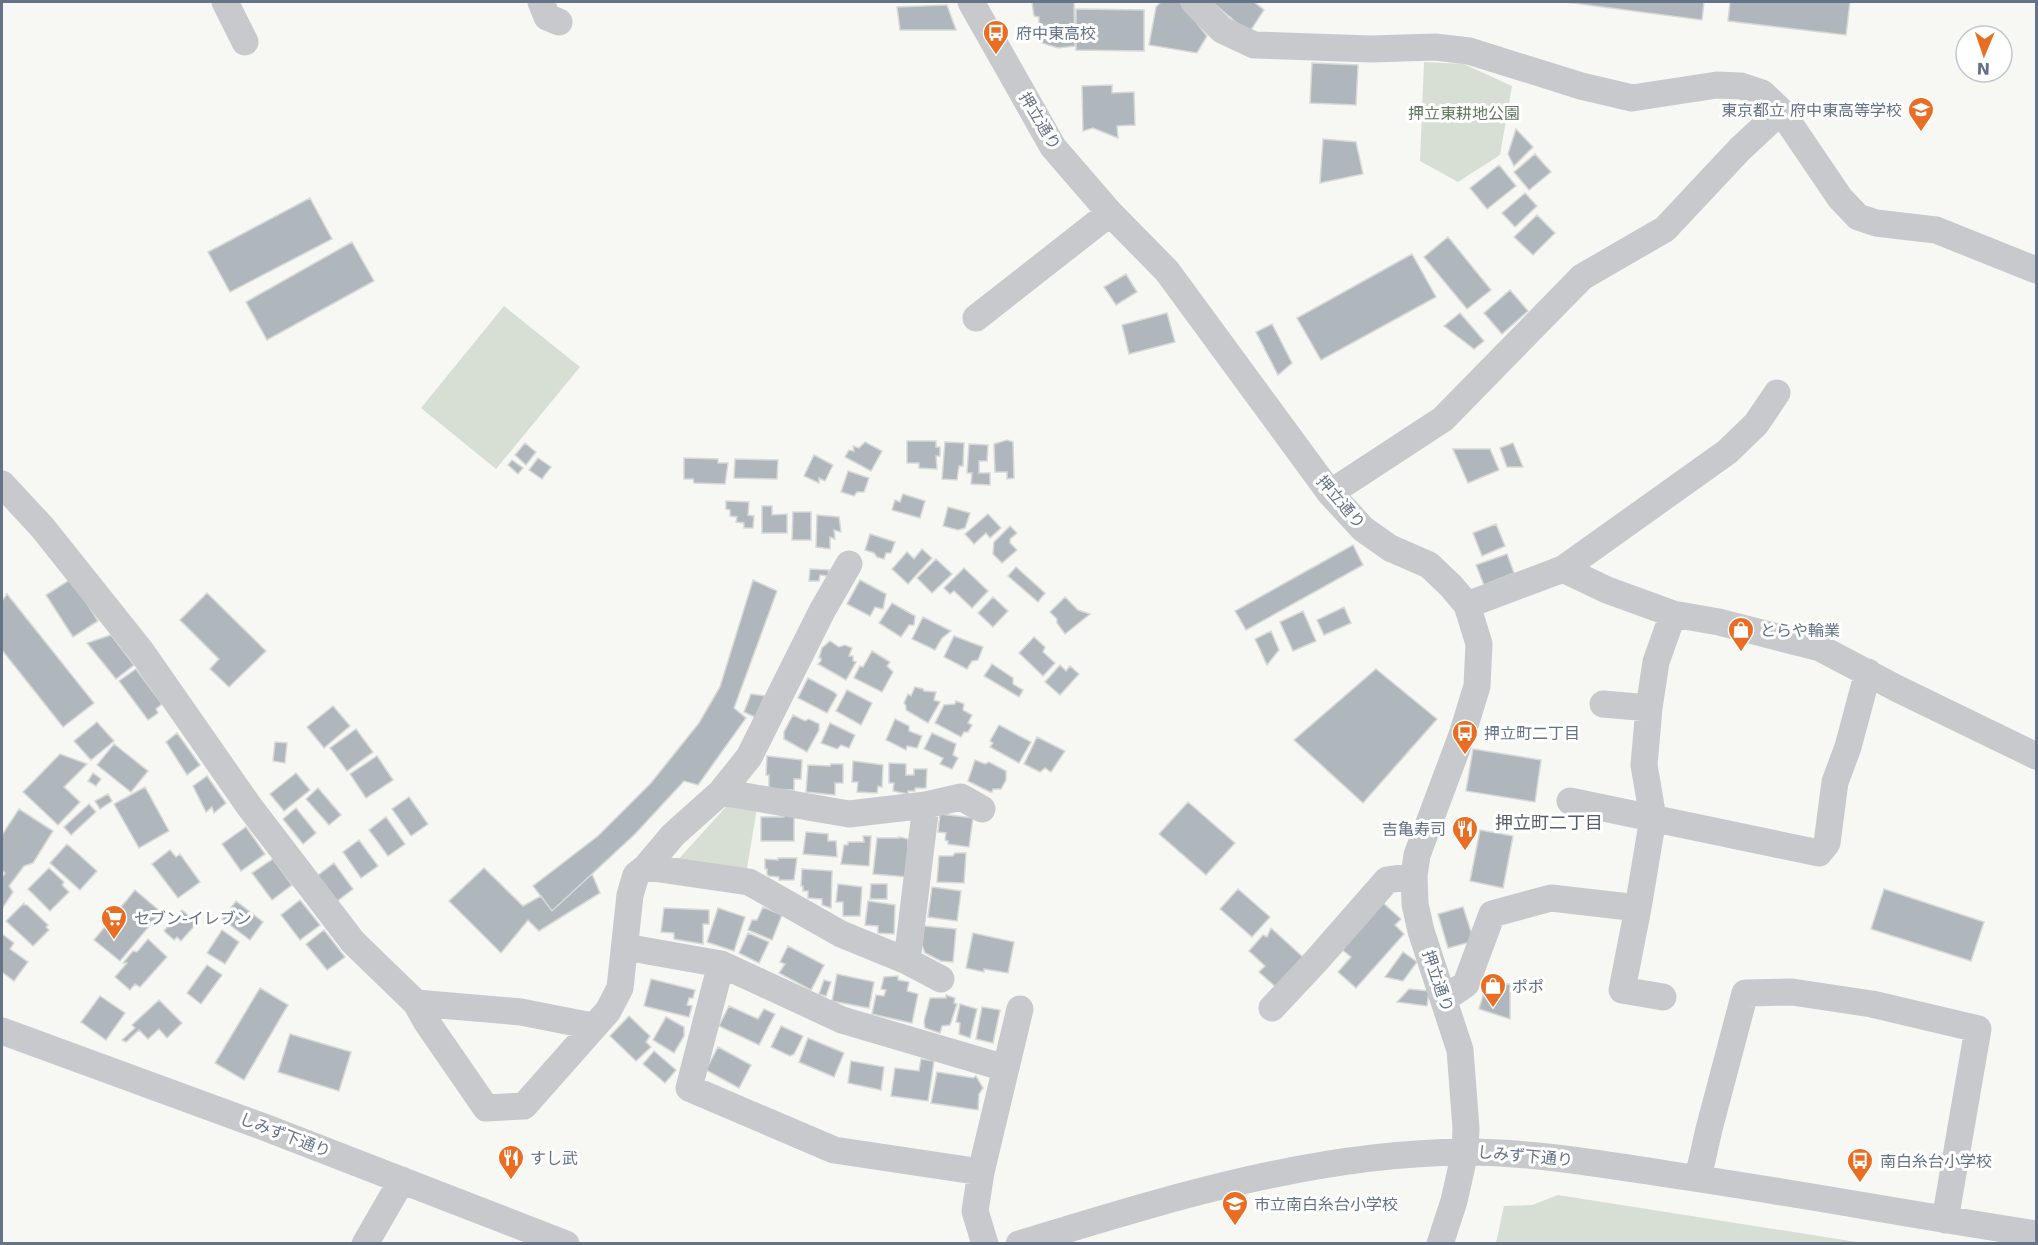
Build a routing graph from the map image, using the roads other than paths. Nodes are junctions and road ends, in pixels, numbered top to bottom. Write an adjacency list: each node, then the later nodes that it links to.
1 (225, 2): 6 (street)
2 (541, 2): 5 (street)
3 (971, 2): 8 (street, 押立通り)
4 (1194, 2): 7 (street)
5 (559, 22)
6 (245, 42)
7 (1781, 111): 9 (street); 13 (street)
8 (1110, 213): 10 (street); 13 (street, 押立通り)
9 (2037, 270)
10 (976, 318)
11 (1777, 393): 15 (street)
12 (2, 484): 36 (street)
13 (1330, 493): 16 (street, 押立通り)
14 (849, 564): 22 (street)
15 (1563, 569): 16 (street); 17 (street)
16 (1467, 605): 28 (street, 押立通り)
17 (1673, 614): 18 (street); 20 (street)
18 (1868, 672): 21 (street); 26 (street)
19 (1603, 704): 20 (street)
20 (1649, 708): 26 (street)
21 (2037, 756)
22 (721, 792): 24 (street); 27 (street)
23 (1570, 801): 26 (street)
24 (926, 805): 25 (street); 31 (street)
25 (982, 809)
26 (1653, 818): 29 (street)
27 (646, 867): 30 (street); 31 (street)
28 (1414, 876): 35 (street, 押立通り); 37 (street)
29 (1638, 908): 34 (street); 35 (street)
30 (625, 947): 32 (street); 39 (street)
31 (907, 961): 33 (street)
32 (721, 964): 41 (street); 43 (street)
33 (941, 979)
34 (1663, 998)
35 (1444, 999): 42 (street, 押立通り)
36 (417, 1003): 39 (street); 39 (street)
37 (1272, 1008)
38 (1020, 1009): 41 (street)
39 (592, 1026)
40 (2, 1031): 45 (street, しみず下通り)
41 (1005, 1068): 43 (street)
42 (1465, 1152): 44 (street, しみず下通り); 52 (street, しみず下通り); 53 (street, 押立通り)
43 (981, 1172): 51 (street)
44 (1698, 1178): 46 (street, しみず下通り); 46 (street)
45 (402, 1180): 47 (street, しみず下通り); 49 (street)
46 (1945, 1220): 48 (street, しみず下通り)
47 (524, 1234): 50 (street, しみず下通り)
48 (2037, 1234)
49 (365, 1244)
50 (566, 1244)
51 (985, 1244)
52 (1018, 1244)
53 (1440, 1244)

